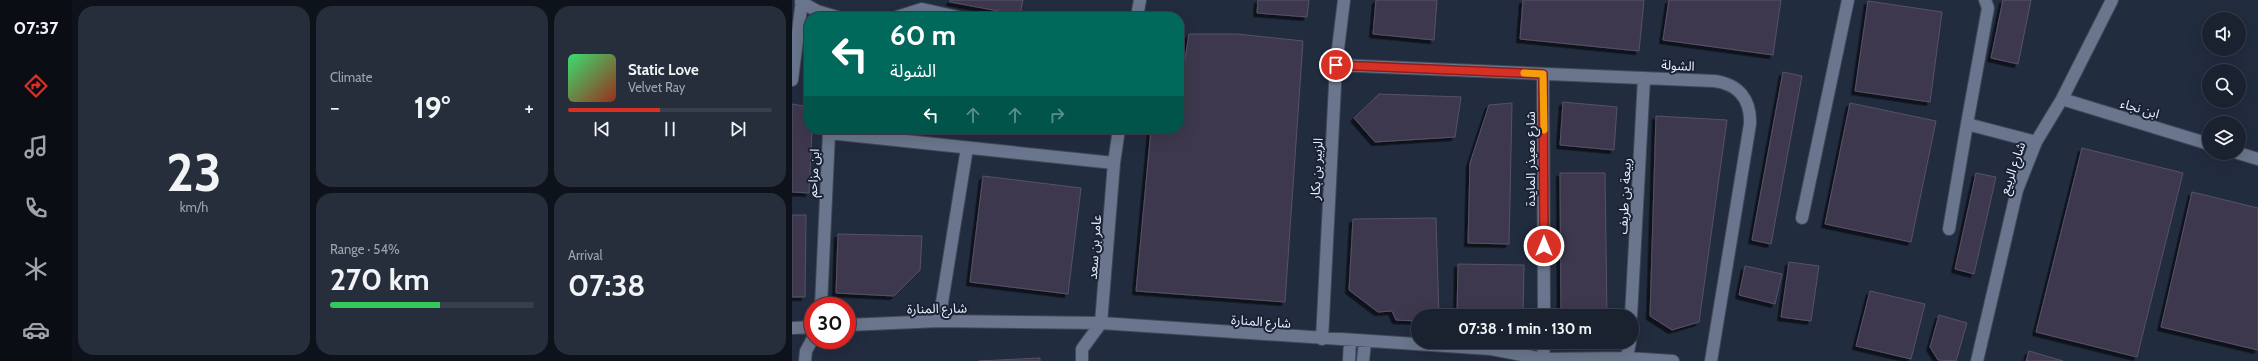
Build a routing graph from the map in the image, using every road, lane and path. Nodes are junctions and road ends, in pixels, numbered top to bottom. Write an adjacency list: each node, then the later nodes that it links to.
1 (1138, 0): 11 (street)
2 (1344, 0): 12 (street, الزبير بن بكار)
3 (1848, 0): 27 (street)
4 (1985, 0): 17 (street)
5 (2112, 0): 16 (street, شارع الربيع)
6 (801, 1): 8 (street); 15 (street)
7 (923, 5): 9 (street); 10 (street)
8 (823, 12)
9 (908, 12)
10 (943, 12)
11 (1137, 12)
12 (1336, 65): 13 (street, الشولة); 37 (street, الزبير بن بكار)
13 (1543, 74): 14 (street, الشولة); 30 (street, شارع معيذر المايدة)
14 (1644, 78): 31 (street, ربيعة بن طريف); 50 (street, الشولة)
15 (792, 80)
16 (2062, 99): 21 (street, شارع الربيع); 22 (street, ابن نجاء)
17 (1967, 124): 21 (street); 28 (street)
18 (829, 134): 29 (street, ابن مزاحم)
19 (838, 134): 23 (street, ابن مزاحم)
20 (1118, 134): 26 (street, عامر بن سعد)
21 (2036, 142): 51 (street, شارع الربيع)
22 (2202, 142)
23 (967, 148): 26 (street, ابن مزاحم); 32 (street)
24 (2246, 155): 25 (street)
25 (2258, 159)
26 (1114, 163): 33 (street, عامر بن سعد)
27 (1802, 218)
28 (1949, 228)
29 (821, 297)
30 (1544, 309)
31 (1631, 309)
32 (939, 321): 33 (street, شارع المنارة); 34 (street, شارع المنارة)
33 (1101, 323): 37 (street, شارع المنارة); 46 (street)
34 (856, 325)
35 (804, 327): 36 (street)
36 (792, 328)
37 (1322, 339): 38 (street, شارع المنارة)
38 (1350, 341): 39 (street, شارع المنارة); 47 (street)
39 (1365, 342): 43 (street, شارع المنارة); 48 (street)
40 (807, 349): 45 (street)
41 (1544, 349): 43 (street)
42 (1628, 349): 44 (street)
43 (1543, 360): 44 (street, شارع المنارة)
44 (1626, 360): 49 (street, شارع المنارة)
45 (805, 361)
46 (1082, 361)
47 (1349, 361)
48 (1363, 361)
49 (1673, 361)
50 (1711, 361)
51 (1977, 361)

